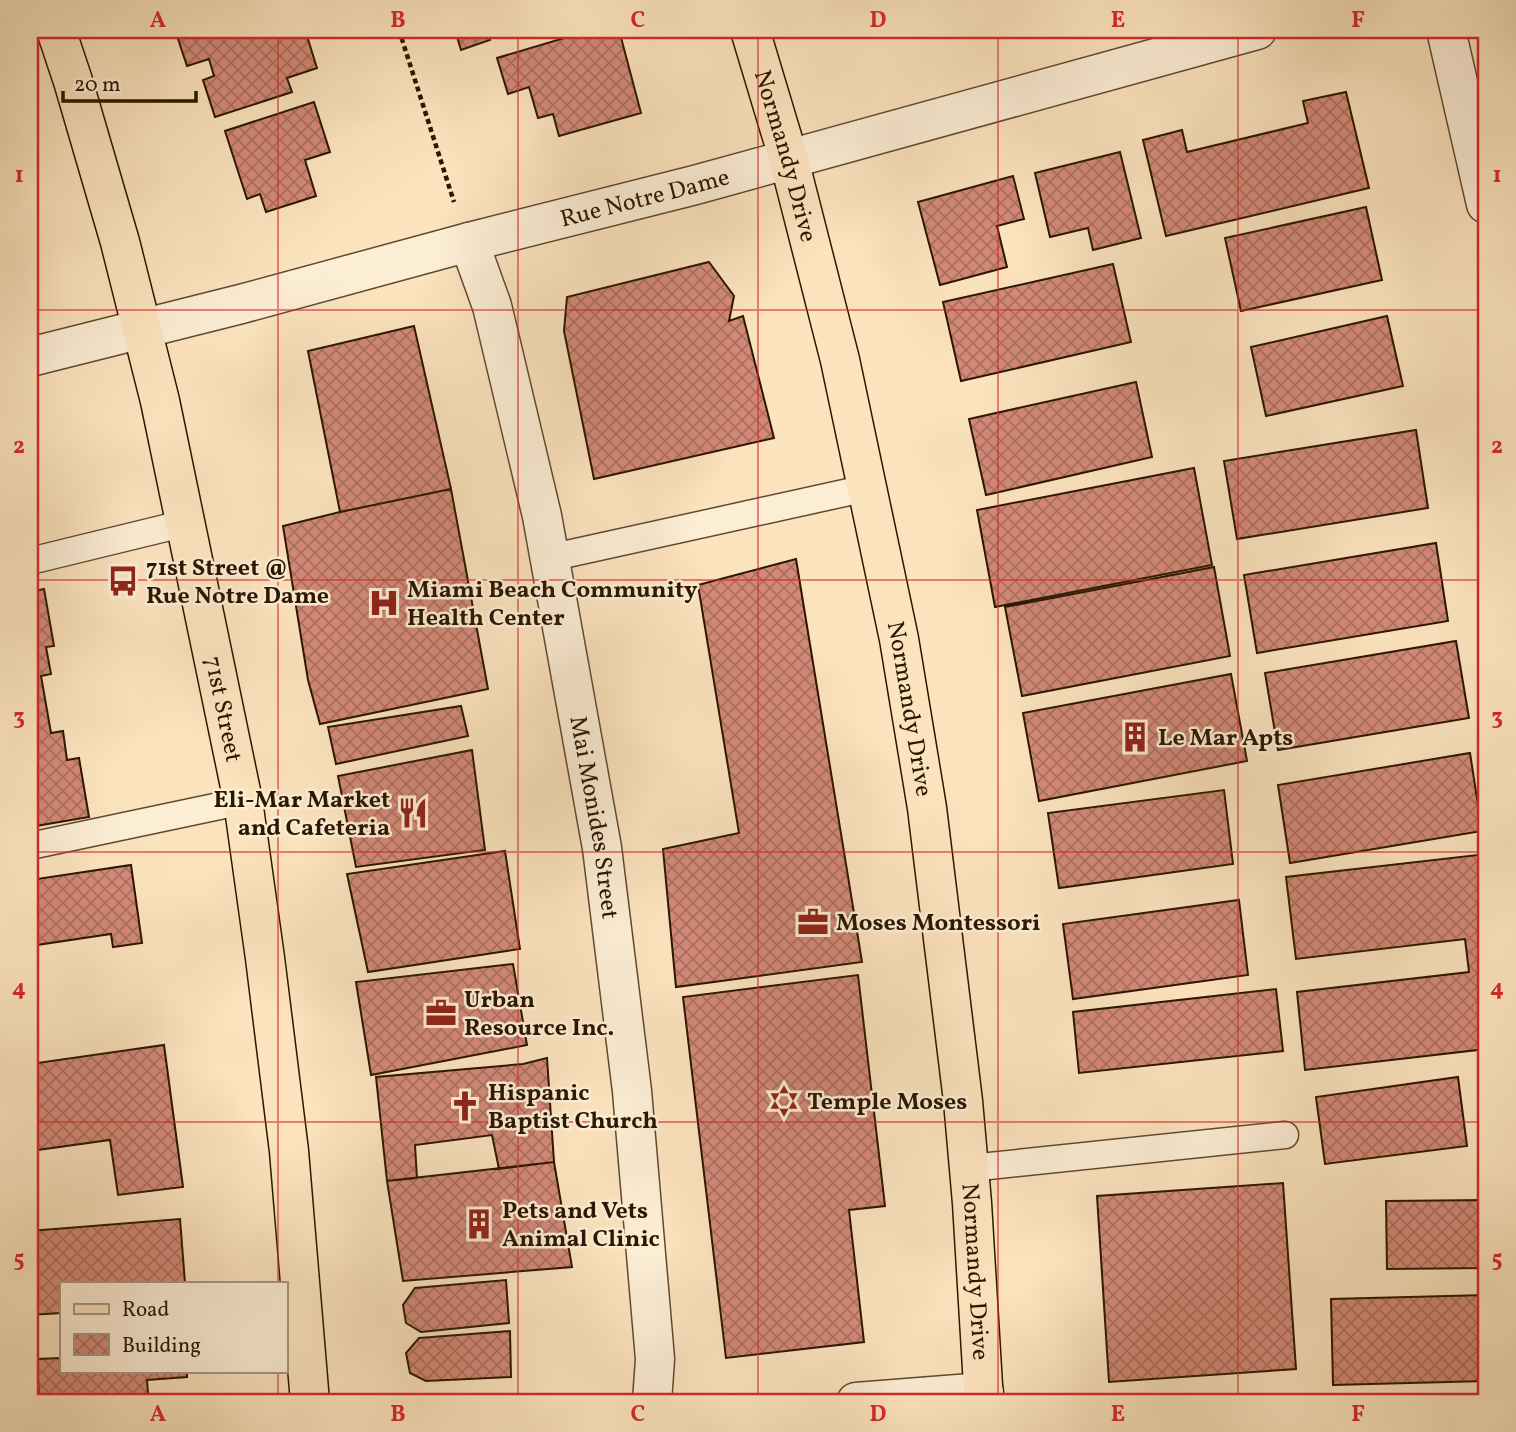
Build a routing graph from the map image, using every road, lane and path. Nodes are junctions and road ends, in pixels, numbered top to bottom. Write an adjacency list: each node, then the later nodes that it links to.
1 (56, 30): 9 (main road, 71st Street)
2 (399, 30): 8 (path)
3 (750, 30): 6 (main road, Normandy Drive)
4 (1257, 30): 6 (street, Rue Notre Dame)
5 (1446, 30): 7 (street)
6 (789, 160): 8 (street, Rue Notre Dame); 11 (main road, Normandy Drive)
7 (1486, 204)
8 (469, 242): 9 (street, Rue Notre Dame); 13 (street, Mai Monides Street)
9 (142, 329): 10 (street, Rue Notre Dame); 12 (main road, 71st Street)
10 (30, 357)
11 (867, 488): 13 (lane); 18 (main road, Normandy Drive)
12 (186, 523): 14 (lane); 15 (main road, 71st Street)
13 (550, 558): 21 (street, Mai Monides Street)
14 (30, 561)
15 (243, 802): 16 (lane); 20 (main road, 71st Street)
16 (30, 846)
17 (1285, 1135): 18 (lane)
18 (970, 1168): 19 (main road, Normandy Drive)
19 (984, 1397): 22 (street)
20 (310, 1402)
21 (652, 1402)
22 (856, 1402)

